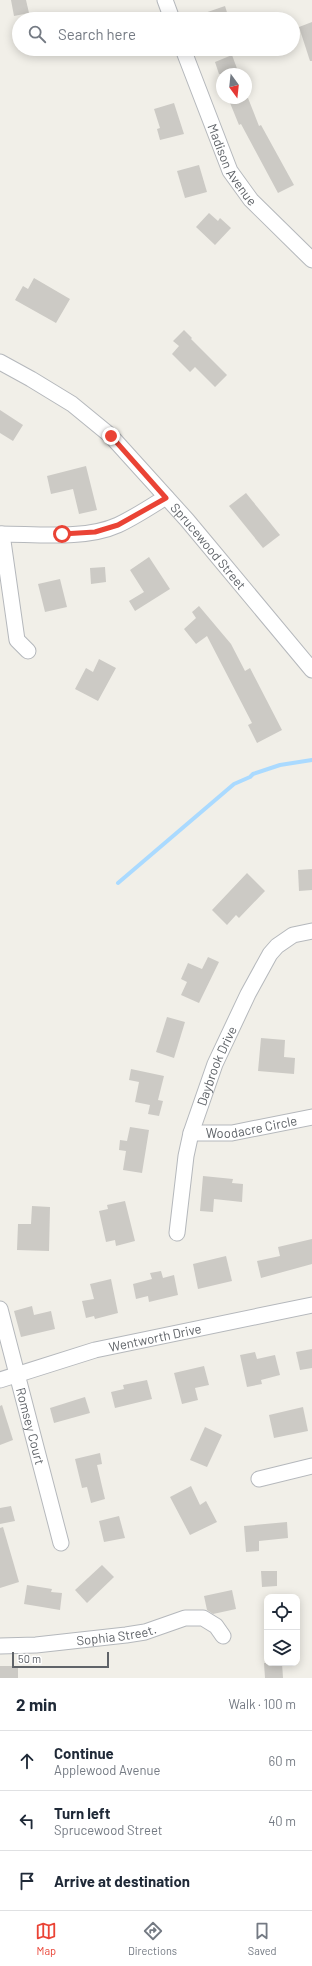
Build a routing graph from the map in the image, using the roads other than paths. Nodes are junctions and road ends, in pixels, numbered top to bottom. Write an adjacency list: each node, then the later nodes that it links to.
1 (165, 0): 2 (street)
2 (169, 12)
3 (186, 56): 4 (street, Madison Avenue)
4 (312, 260)
5 (0, 362): 6 (street, Sprucewood Street)
6 (166, 498): 7 (street); 9 (street, Sprucewood Street)
7 (1, 534): 8 (street)
8 (28, 651)
9 (312, 670)
10 (312, 930): 12 (street, Daybrook Drive)
11 (312, 1117): 12 (street, Woodacre Circle)
12 (191, 1133): 13 (street, Daybrook Drive)
13 (177, 1233)
14 (312, 1305): 16 (street, Wentworth Drive)
15 (0, 1309): 16 (street, Romsey Court)
16 (17, 1375): 17 (street, Wentworth Drive); 20 (street, Romsey Court)
17 (0, 1380)
18 (312, 1466): 19 (street)
19 (259, 1479)
20 (62, 1543)
21 (223, 1636): 22 (street, Sophia Street.)
22 (0, 1646)

